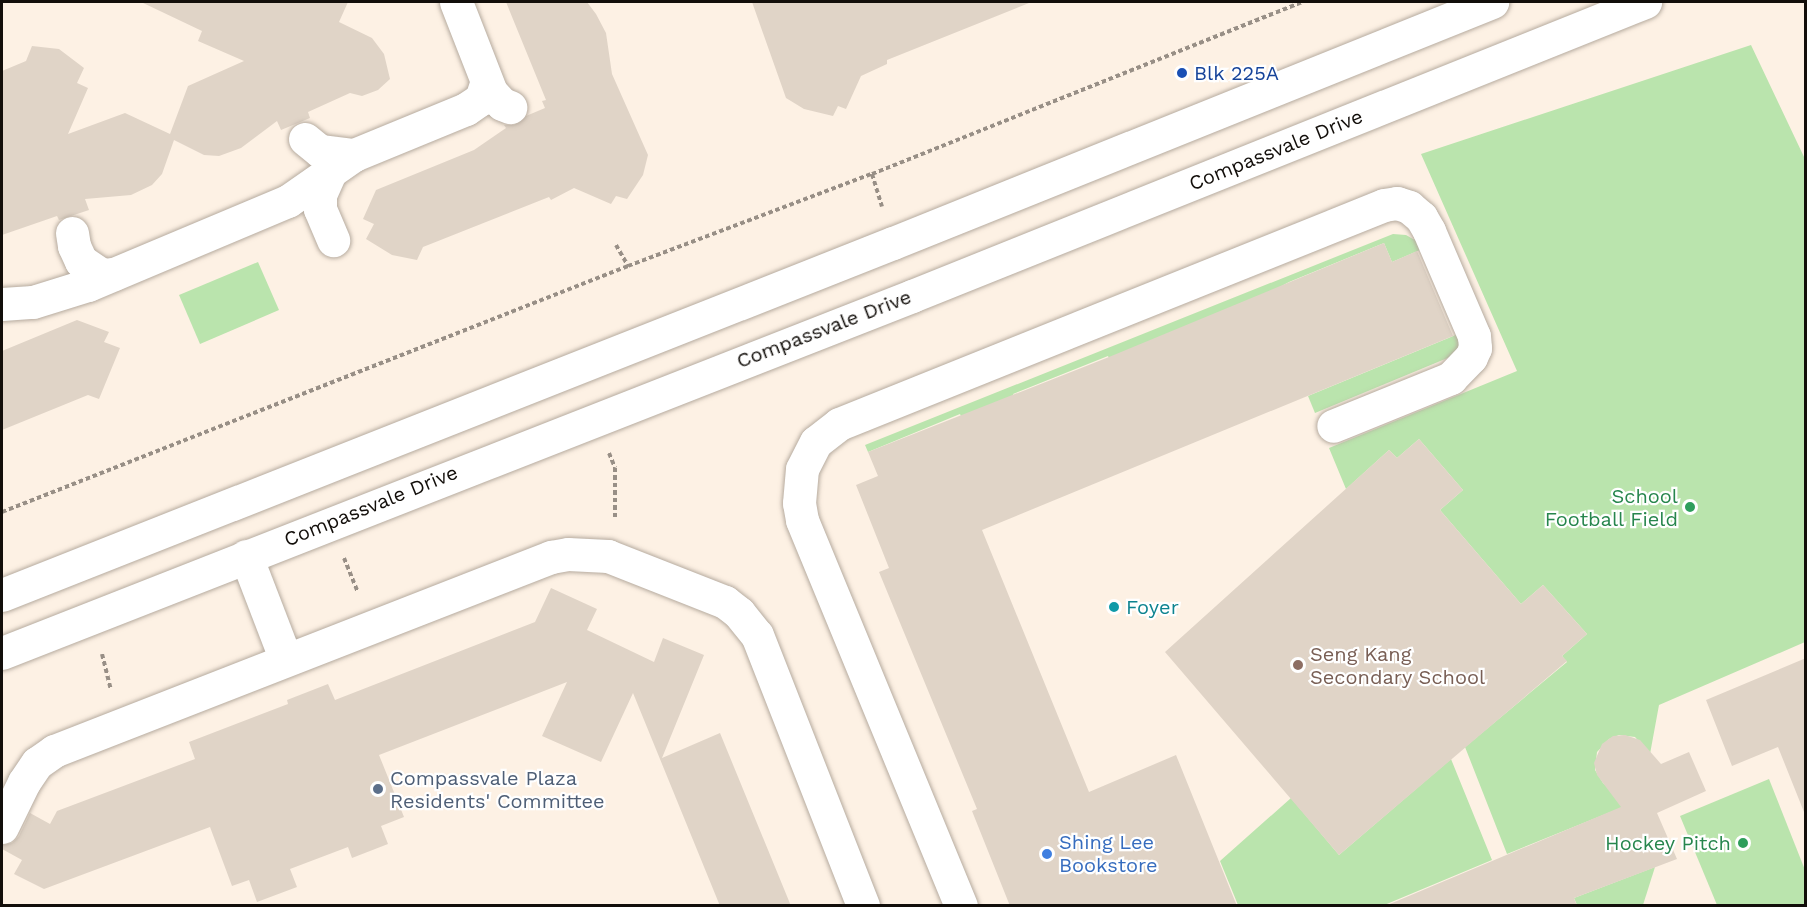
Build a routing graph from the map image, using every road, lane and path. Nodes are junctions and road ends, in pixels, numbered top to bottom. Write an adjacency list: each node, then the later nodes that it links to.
1 (456, 2): 5 (street)
2 (1302, 2): 12 (path)
3 (1492, 2): 21 (street)
4 (1645, 2): 19 (street, Compassvale Drive)
5 (486, 84): 6 (street); 8 (street)
6 (510, 107)
7 (305, 138): 8 (street)
8 (343, 163): 10 (street); 13 (street)
9 (72, 232): 13 (street)
10 (333, 240)
11 (616, 245): 12 (path)
12 (628, 266): 17 (path)
13 (114, 274): 14 (street)
14 (2, 304)
15 (1333, 426): 29 (street)
16 (615, 468): 18 (path)
17 (2, 512)
18 (616, 513)
19 (246, 556): 23 (street, Compassvale Drive); 24 (street)
20 (345, 558): 22 (path)
21 (2, 595)
22 (367, 615): 24 (street); 28 (street)
23 (2, 653)
24 (286, 660): 27 (street)
25 (104, 663): 26 (path)
26 (114, 701)
27 (2, 827)
28 (863, 906)
29 (962, 906)

